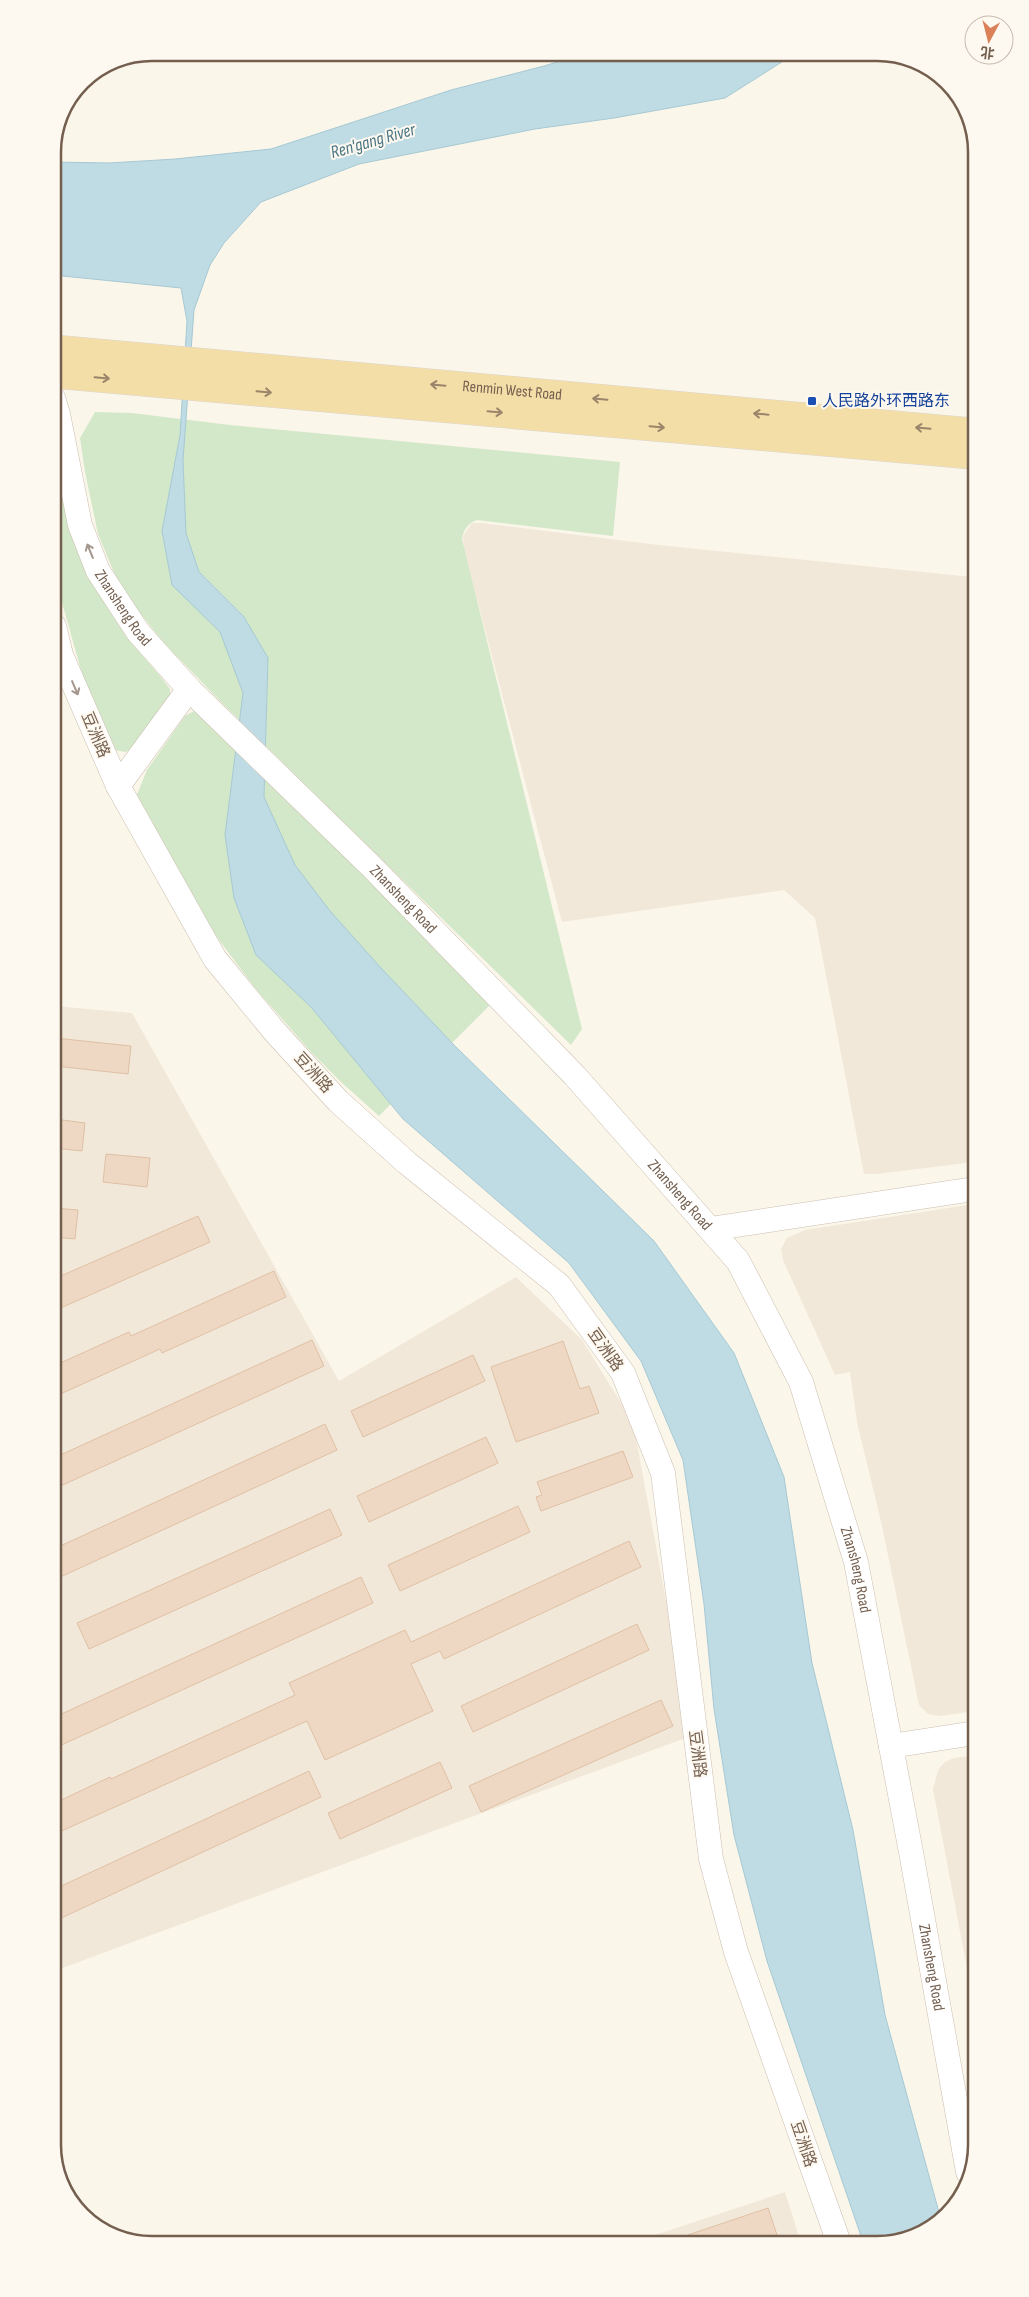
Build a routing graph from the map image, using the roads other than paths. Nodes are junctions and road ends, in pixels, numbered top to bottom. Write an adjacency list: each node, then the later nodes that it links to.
1 (61, 350): 4 (main road, Renmin West Road, one-way to 1)
2 (61, 375): 5 (main road, Renmin West Road, one-way to 5)
3 (61, 429): 7 (street, Zhansheng Road, one-way to 3)
4 (968, 432)
5 (968, 455)
6 (61, 655): 8 (street, 豆洲路, one-way to 8)
7 (189, 689): 8 (street); 10 (street, Zhansheng Road)
8 (118, 786): 14 (street, 豆洲路)
9 (968, 1190): 10 (street)
10 (710, 1229): 12 (street, Zhansheng Road)
11 (968, 1734): 12 (street)
12 (891, 1746): 13 (street, Zhansheng Road)
13 (966, 2162)
14 (837, 2236)

